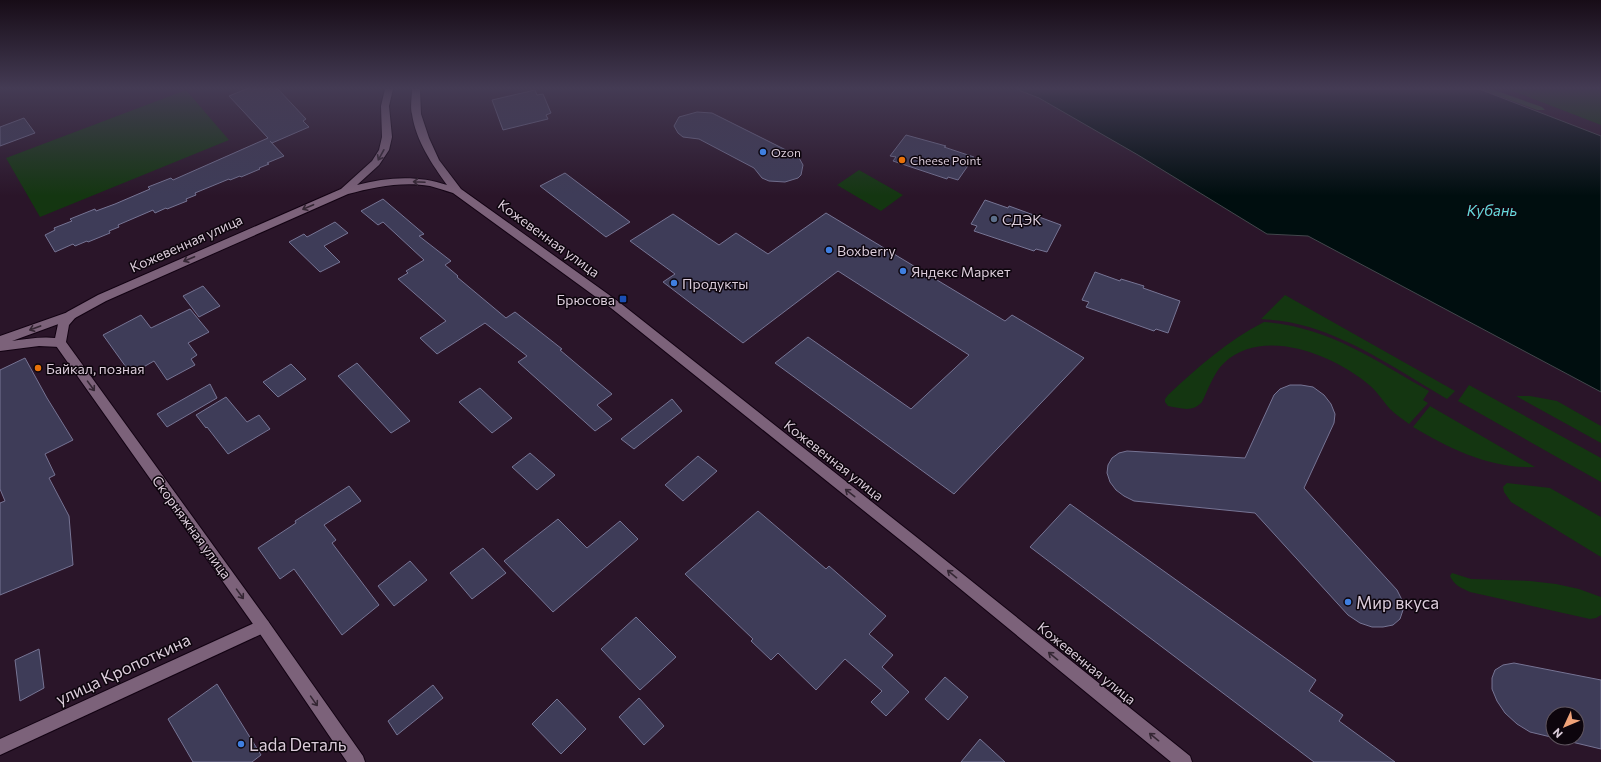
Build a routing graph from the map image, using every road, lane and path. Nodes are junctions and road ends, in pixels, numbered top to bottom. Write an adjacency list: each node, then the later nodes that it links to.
1 (386, 125): 4 (main road, one-way to 4)
2 (420, 125): 3 (main road)
3 (457, 191): 4 (main road, one-way to 4); 12 (main road, Кожевенная улица, one-way to 3)
4 (344, 192): 5 (main road, Кожевенная улица, one-way to 5)
5 (71, 315): 6 (main road, one-way to 6); 7 (main road)
6 (0, 341)
7 (60, 343): 8 (main road); 9 (main road, Скорняжная улица, one-way to 9)
8 (0, 347)
9 (262, 626): 10 (main road, улица Кропоткина); 11 (main road, Скорняжная улица, one-way to 11)
10 (0, 747)
11 (357, 762)
12 (1184, 762)

